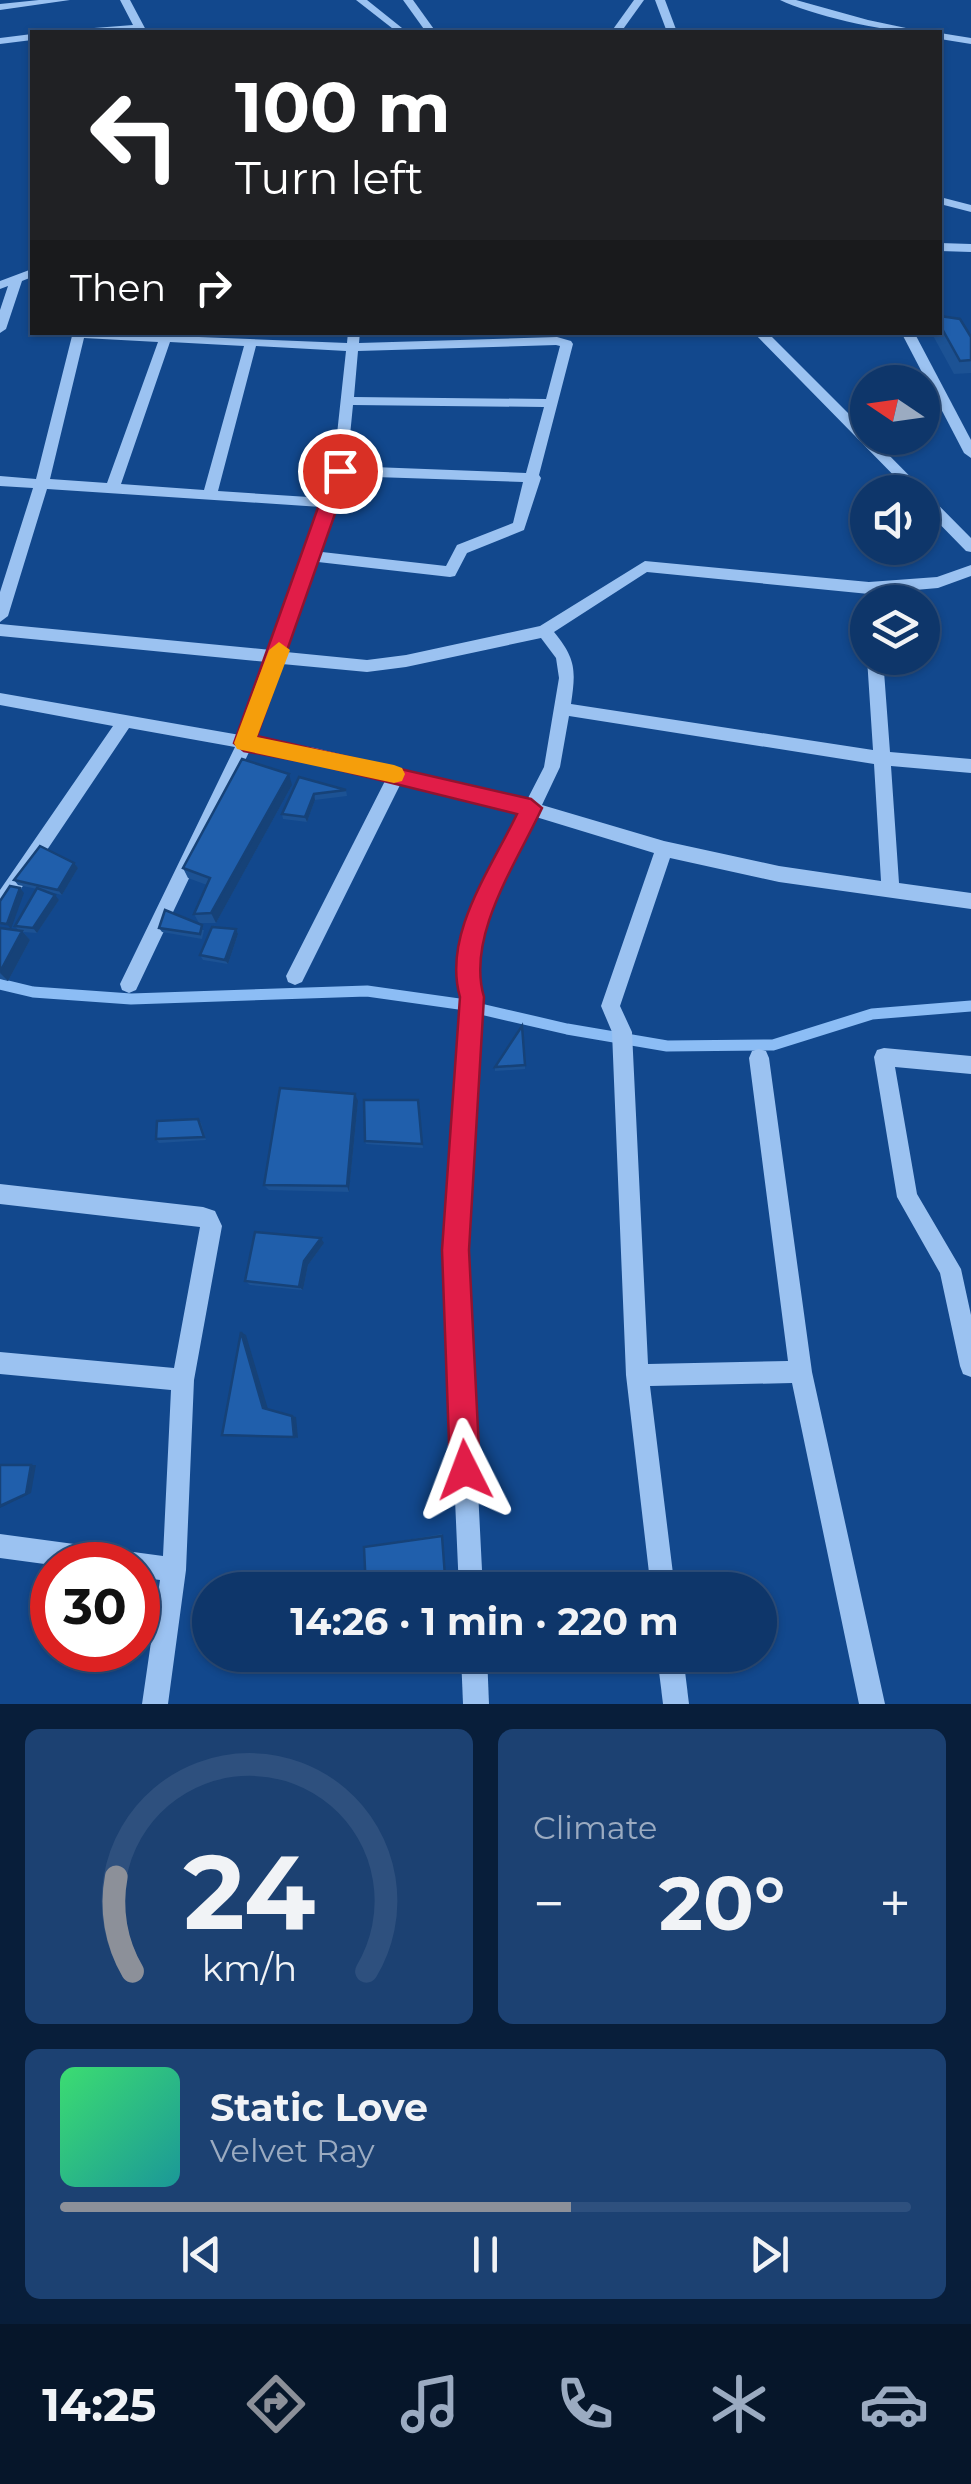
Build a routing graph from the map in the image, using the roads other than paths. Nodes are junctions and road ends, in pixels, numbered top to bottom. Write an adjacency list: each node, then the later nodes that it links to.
1 (65, 0): 8 (street)
2 (124, 0): 9 (street)
3 (361, 0): 10 (street)
4 (408, 0): 11 (street)
5 (639, 0): 12 (street)
6 (660, 0): 13 (street)
7 (785, 0): 14 (street)
8 (0, 7)
9 (142, 30)
10 (399, 30)
11 (430, 30)
12 (617, 30)
13 (671, 30)
14 (893, 30)
15 (942, 36): 18 (street)
16 (30, 37): 17 (street)
17 (0, 40)
18 (971, 40)
19 (942, 201): 20 (street)
20 (971, 209)
21 (942, 247): 22 (street)
22 (971, 248)
23 (30, 274): 24 (street)
24 (16, 280): 25 (street); 26 (street)
25 (0, 285)
26 (0, 328)
27 (79, 335): 41 (street)
28 (142, 335): 31 (street)
29 (762, 335): 38 (street)
30 (910, 335): 36 (street)
31 (166, 339): 32 (street); 42 (street)
32 (242, 339): 33 (street); 43 (street)
33 (353, 340): 34 (street); 35 (street)
34 (346, 401): 35 (street); 37 (street)
35 (549, 403): 39 (street)
36 (971, 452)
37 (340, 471): 39 (street); 44 (street)
38 (900, 475)
39 (534, 478): 47 (street)
40 (0, 481): 41 (street)
41 (42, 482): 42 (street); 51 (street)
42 (112, 489): 43 (street)
43 (210, 495): 44 (street)
44 (331, 503): 47 (street)
45 (940, 515): 46 (street)
46 (971, 547)
47 (313, 556): 54 (street)
48 (971, 570): 49 (street)
49 (923, 585)
50 (850, 593): 53 (street)
51 (0, 616)
52 (0, 630): 54 (street)
53 (544, 631): 54 (street); 57 (street)
54 (277, 658): 59 (street)
55 (876, 675): 60 (street)
56 (3, 703): 58 (street)
57 (563, 709): 60 (street); 63 (street)
58 (125, 722): 59 (street); 67 (street)
59 (244, 743): 62 (street); 69 (street)
60 (882, 758): 61 (street); 65 (street)
61 (971, 766)
62 (396, 775): 63 (street); 68 (street)
63 (531, 808): 64 (street); 80 (street)
64 (664, 849): 65 (street); 76 (street)
65 (892, 891): 66 (street)
66 (971, 901)
67 (0, 905)
68 (295, 976)
69 (129, 984)
70 (759, 1058): 75 (street)
71 (971, 1065): 74 (street)
72 (0, 1194): 77 (street)
73 (0, 1363): 77 (street)
74 (971, 1366)
75 (801, 1372): 76 (street); 87 (street)
76 (638, 1376): 81 (street)
77 (183, 1380): 79 (street)
78 (0, 1546): 79 (street)
79 (174, 1570): 84 (street)
80 (470, 1572)
81 (660, 1572)
82 (475, 1672): 85 (street)
83 (672, 1672): 86 (street)
84 (155, 1704)
85 (476, 1704)
86 (676, 1704)
87 (872, 1704)

